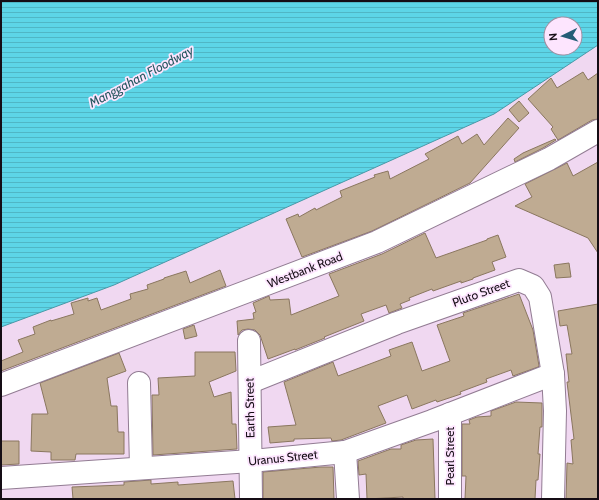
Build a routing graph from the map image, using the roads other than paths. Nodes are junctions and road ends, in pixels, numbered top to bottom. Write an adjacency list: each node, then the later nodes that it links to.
1 (598, 131): 6 (street, Westbank Road)
2 (249, 341): 4 (street, Earth Street)
3 (552, 374): 4 (street, Pluto Street); 7 (street, Uranus Street); 15 (street, Pluto Street)
4 (250, 382): 9 (street, Earth Street)
5 (139, 383): 10 (street)
6 (1, 385)
7 (450, 414): 8 (street, Uranus Street); 14 (street, Pearl Street)
8 (345, 452): 9 (street, Uranus Street); 13 (street)
9 (251, 461): 10 (street, Uranus Street); 12 (street, Earth Street)
10 (141, 468): 11 (street, Uranus Street)
11 (1, 478)
12 (251, 499)
13 (348, 499)
14 (450, 499)
15 (553, 499)

